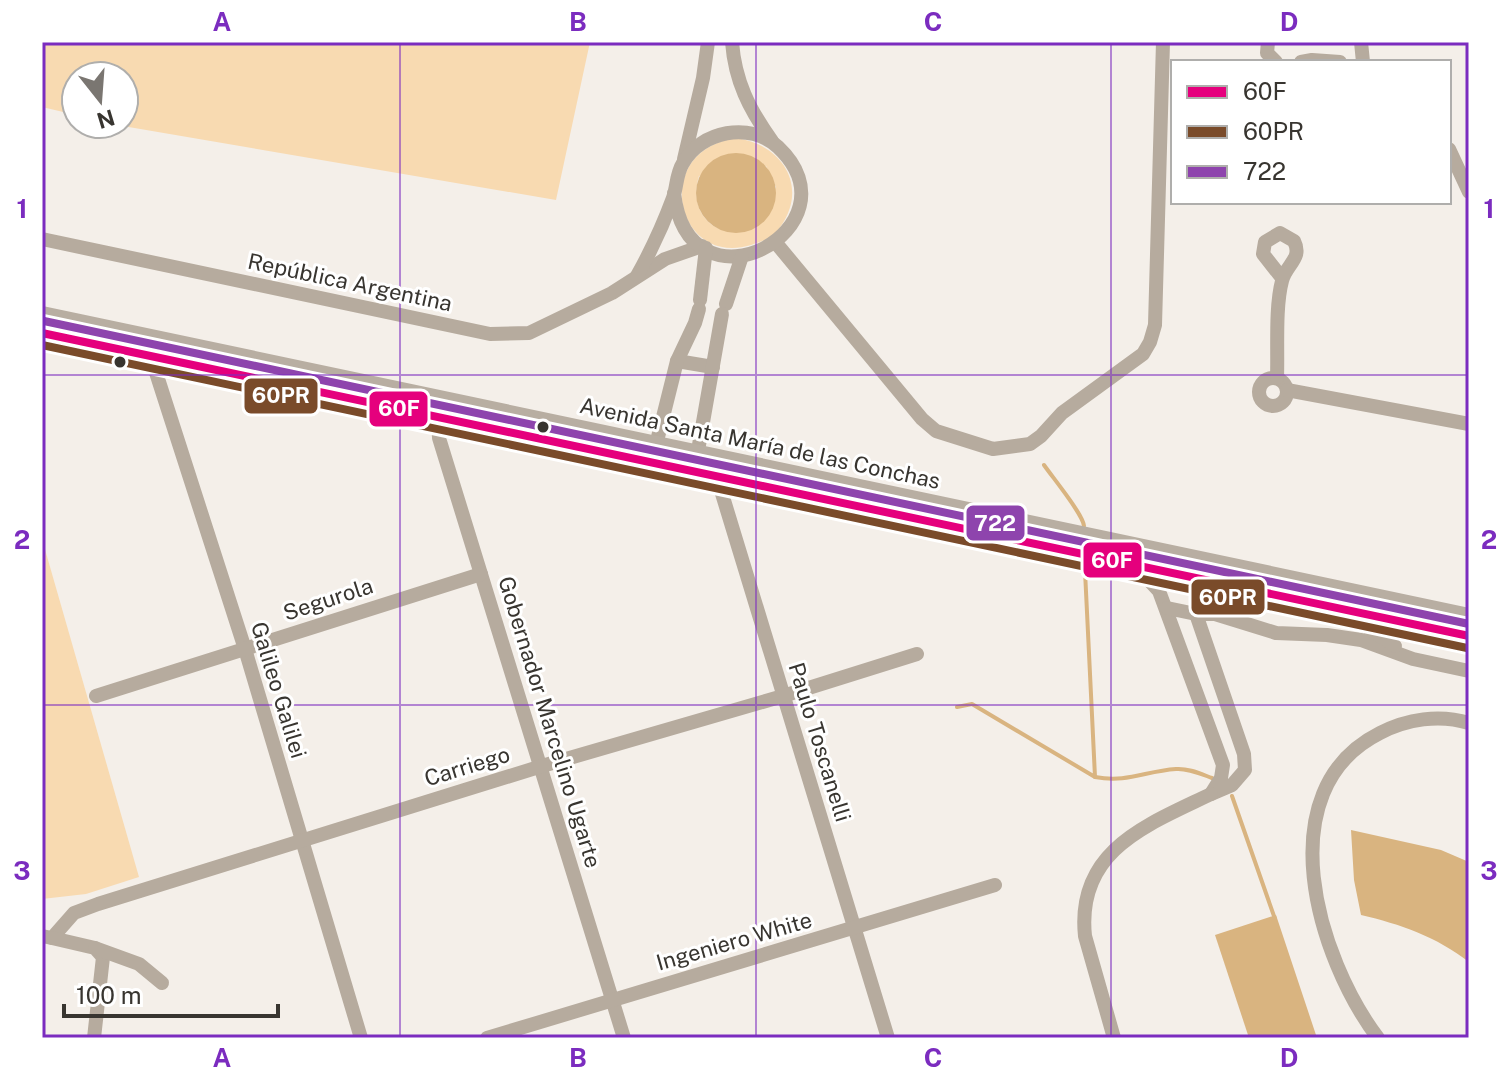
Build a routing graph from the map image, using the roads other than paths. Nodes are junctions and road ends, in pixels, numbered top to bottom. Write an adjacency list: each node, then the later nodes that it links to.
1 (708, 42): 8 (street)
2 (732, 42): 6 (street)
3 (1163, 42): 12 (street)
4 (1268, 42): 5 (street)
5 (1274, 60)
6 (775, 144): 8 (street); 12 (street)
7 (1451, 153): 9 (street)
8 (683, 163): 10 (street)
9 (1469, 192)
10 (674, 193): 13 (street); 15 (street, República Argentina)
11 (42, 239): 15 (street, República Argentina)
12 (776, 243): 14 (street)
13 (704, 247): 14 (street); 15 (street, República Argentina); 17 (street)
14 (742, 256): 19 (street)
15 (637, 276)
16 (1282, 278): 24 (street)
17 (698, 311): 19 (street); 22 (street)
18 (42, 315): 28 (main road, Avenida Santa María de las Conchas)
19 (719, 329): 23 (street)
20 (42, 333): 21 (main road, Avenida Santa María de las Conchas)
21 (151, 357): 26 (main road, Avenida Santa María de las Conchas); 38 (street, Galileo Galilei)
22 (677, 361): 23 (street); 28 (street)
23 (713, 367): 29 (street)
24 (1277, 378): 25 (street); 25 (street)
25 (1287, 390): 27 (street)
26 (438, 418): 28 (main road, Avenida Santa María de las Conchas); 32 (street, Gobernador Marcelino Ugarte)
27 (1469, 424)
28 (654, 453): 29 (main road, Avenida Santa María de las Conchas)
29 (696, 462): 30 (main road, Avenida Santa María de las Conchas)
30 (717, 466): 31 (main road, Avenida Santa María de las Conchas); 37 (main road, Avenida Santa María de las Conchas); 43 (street, Paulo Toscanelli)
31 (1123, 562): 33 (main road, Avenida Santa María de las Conchas); 35 (street)
32 (481, 574): 38 (street, Segurola); 45 (street, Gobernador Marcelino Ugarte)
33 (1205, 580): 34 (main road, Avenida Santa María de las Conchas); 36 (street)
34 (1335, 606): 37 (main road, Avenida Santa María de las Conchas); 40 (street)
35 (1167, 608): 36 (street); 46 (street)
36 (1196, 614): 40 (street); 46 (street)
37 (1467, 622)
38 (245, 649): 42 (street, Segurola); 47 (street, Galileo Galilei)
39 (917, 654): 43 (street, Carriego)
40 (1413, 659): 41 (street)
41 (1469, 671)
42 (96, 696)
43 (783, 696): 45 (street, Carriego); 49 (street, Paulo Toscanelli)
44 (1469, 723): 60 (street)
45 (542, 766): 47 (street, Carriego); 53 (street, Gobernador Marcelino Ugarte)
46 (1211, 794): 59 (street)
47 (300, 840): 50 (street, Carriego); 55 (street, Galileo Galilei)
48 (995, 885): 49 (street, Ingeniero White)
49 (855, 929): 53 (street, Ingeniero White); 58 (street, Paulo Toscanelli)
50 (47, 937): 51 (street)
51 (95, 948): 52 (street); 54 (street)
52 (162, 983)
53 (612, 999): 56 (street, Ingeniero White); 57 (street, Gobernador Marcelino Ugarte)
54 (94, 1038)
55 (361, 1038)
56 (487, 1038)
57 (624, 1038)
58 (888, 1038)
59 (1114, 1038)
60 (1378, 1038)

